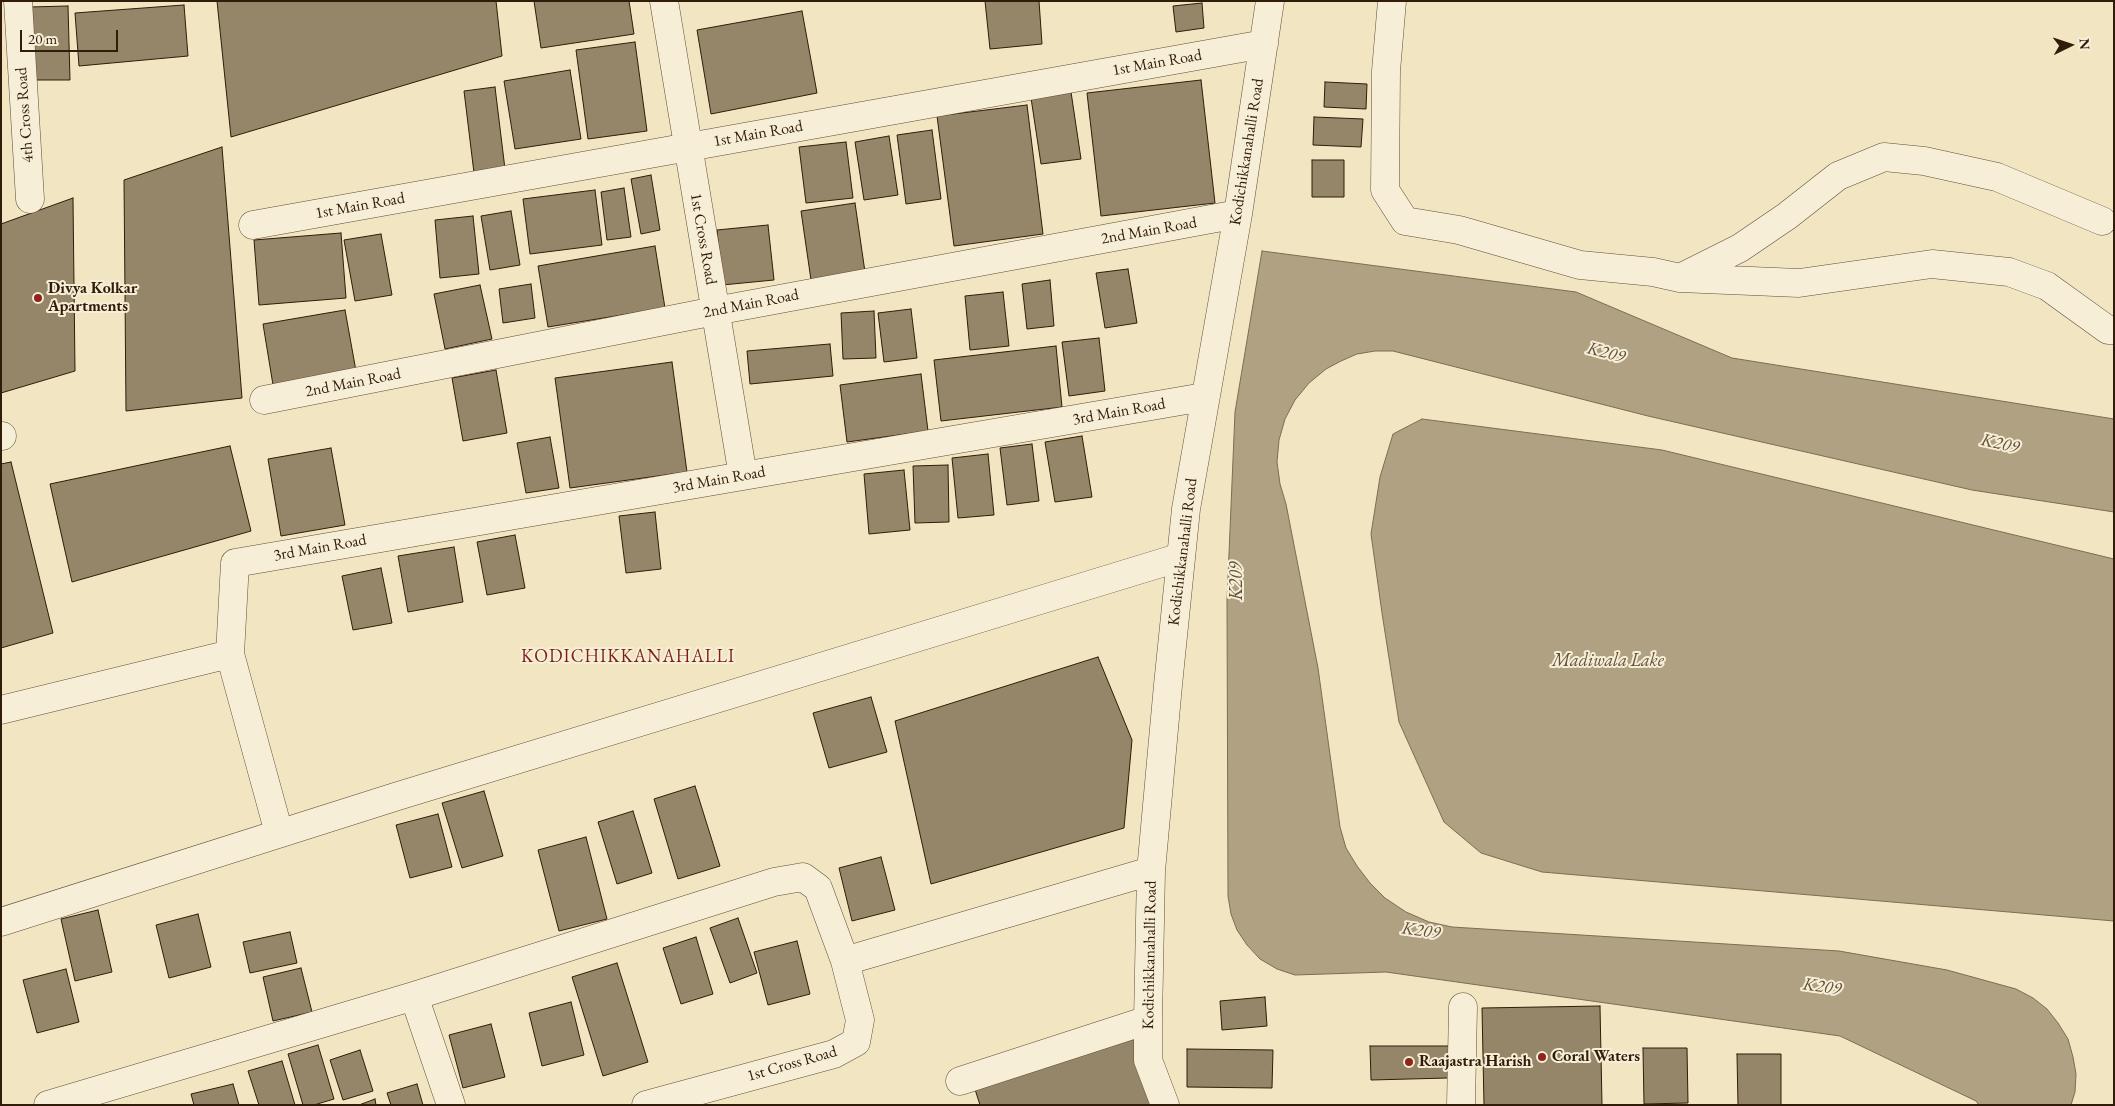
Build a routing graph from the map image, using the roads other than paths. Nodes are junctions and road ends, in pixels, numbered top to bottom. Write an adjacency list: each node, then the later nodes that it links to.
1 (18, 1): 7 (street, 4th Cross Road)
2 (664, 1): 6 (street, 1st Cross Road)
3 (1270, 1): 5 (street, Kodichikkanahalli Road)
4 (1392, 1): 11 (street)
5 (1264, 44): 6 (street, 1st Main Road); 8 (street, Kodichikkanahalli Road)
6 (688, 147): 10 (street, 1st Main Road); 12 (street, 1st Cross Road)
7 (30, 199)
8 (1238, 214): 12 (street, 2nd Main Road); 14 (street, Kodichikkanahalli Road)
9 (2102, 221): 11 (street)
10 (253, 225)
11 (1680, 278): 13 (street)
12 (716, 311): 15 (street, 2nd Main Road); 16 (street, 1st Cross Road)
13 (2114, 330)
14 (1204, 397): 16 (street, 3rd Main Road); 17 (street, Kodichikkanahalli Road)
15 (264, 400)
16 (743, 476): 18 (street, 3rd Main Road)
17 (1181, 557): 20 (street); 21 (street, Kodichikkanahalli Road)
18 (230, 654): 19 (street); 20 (street)
19 (1, 710)
20 (279, 833): 22 (street)
21 (1151, 871): 23 (street); 26 (street, Kodichikkanahalli Road)
22 (1, 922)
23 (845, 962): 24 (street); 30 (street, 1st Cross Road)
24 (414, 996): 28 (street); 29 (street)
25 (1463, 1007): 32 (street)
26 (1148, 1020): 27 (street); 31 (street, Kodichikkanahalli Road)
27 (960, 1081)
28 (48, 1105)
29 (451, 1105)
30 (646, 1105)
31 (1165, 1105)
32 (1461, 1105)

